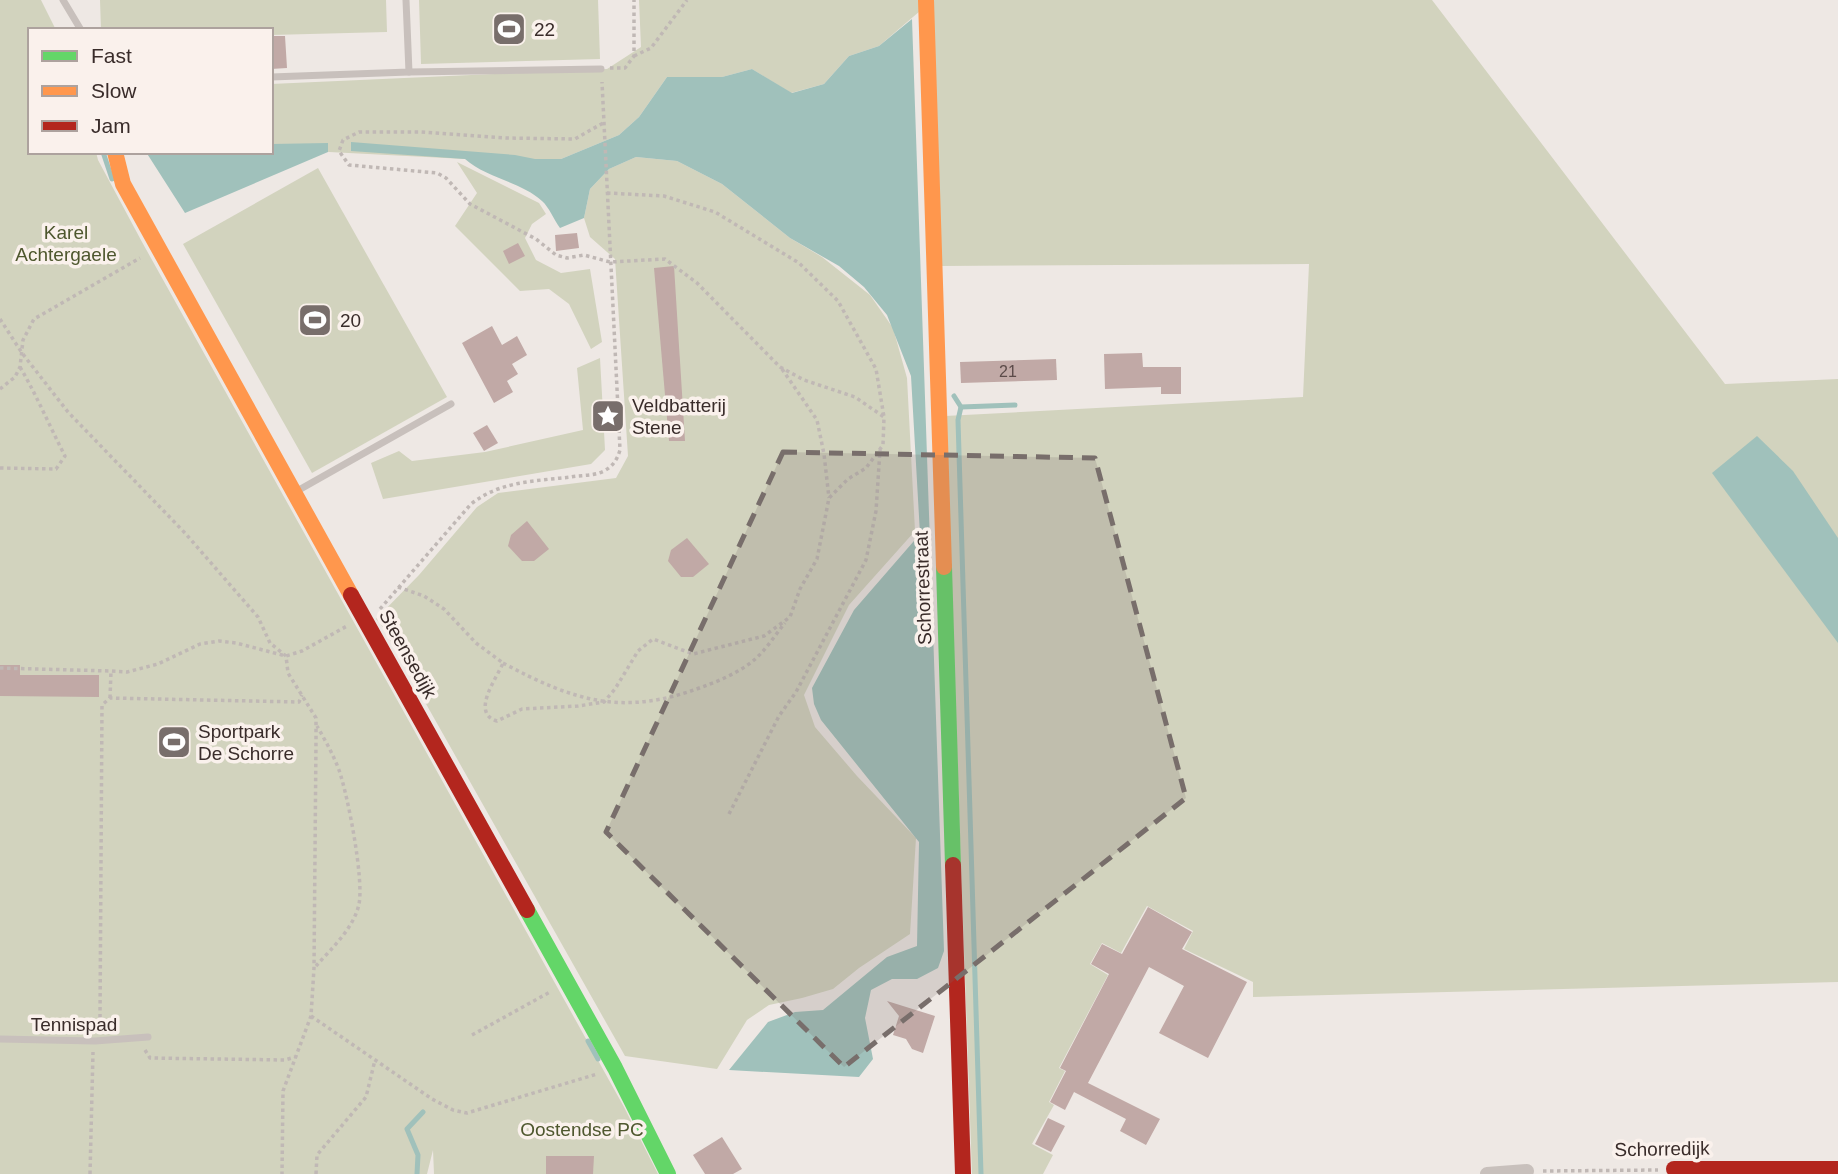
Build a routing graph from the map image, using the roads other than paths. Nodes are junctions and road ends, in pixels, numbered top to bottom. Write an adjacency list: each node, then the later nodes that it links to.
1 (63, 0): 4 (lane)
2 (406, 0): 6 (lane)
3 (926, 0): 17 (street, Schorrestraat)
4 (80, 28)
5 (601, 69): 6 (lane)
6 (409, 72): 7 (lane)
7 (273, 77)
8 (116, 154): 10 (street, Steensedijk)
9 (451, 404): 10 (lane)
10 (293, 493): 16 (street, Steensedijk)
11 (143, 1038): 12 (lane, Tennispad)
12 (0, 1039)
13 (1674, 1169): 14 (street, Schorredijk)
14 (1838, 1169)
15 (1527, 1171): 18 (street)
16 (668, 1174)
17 (963, 1174)
18 (1487, 1174)

